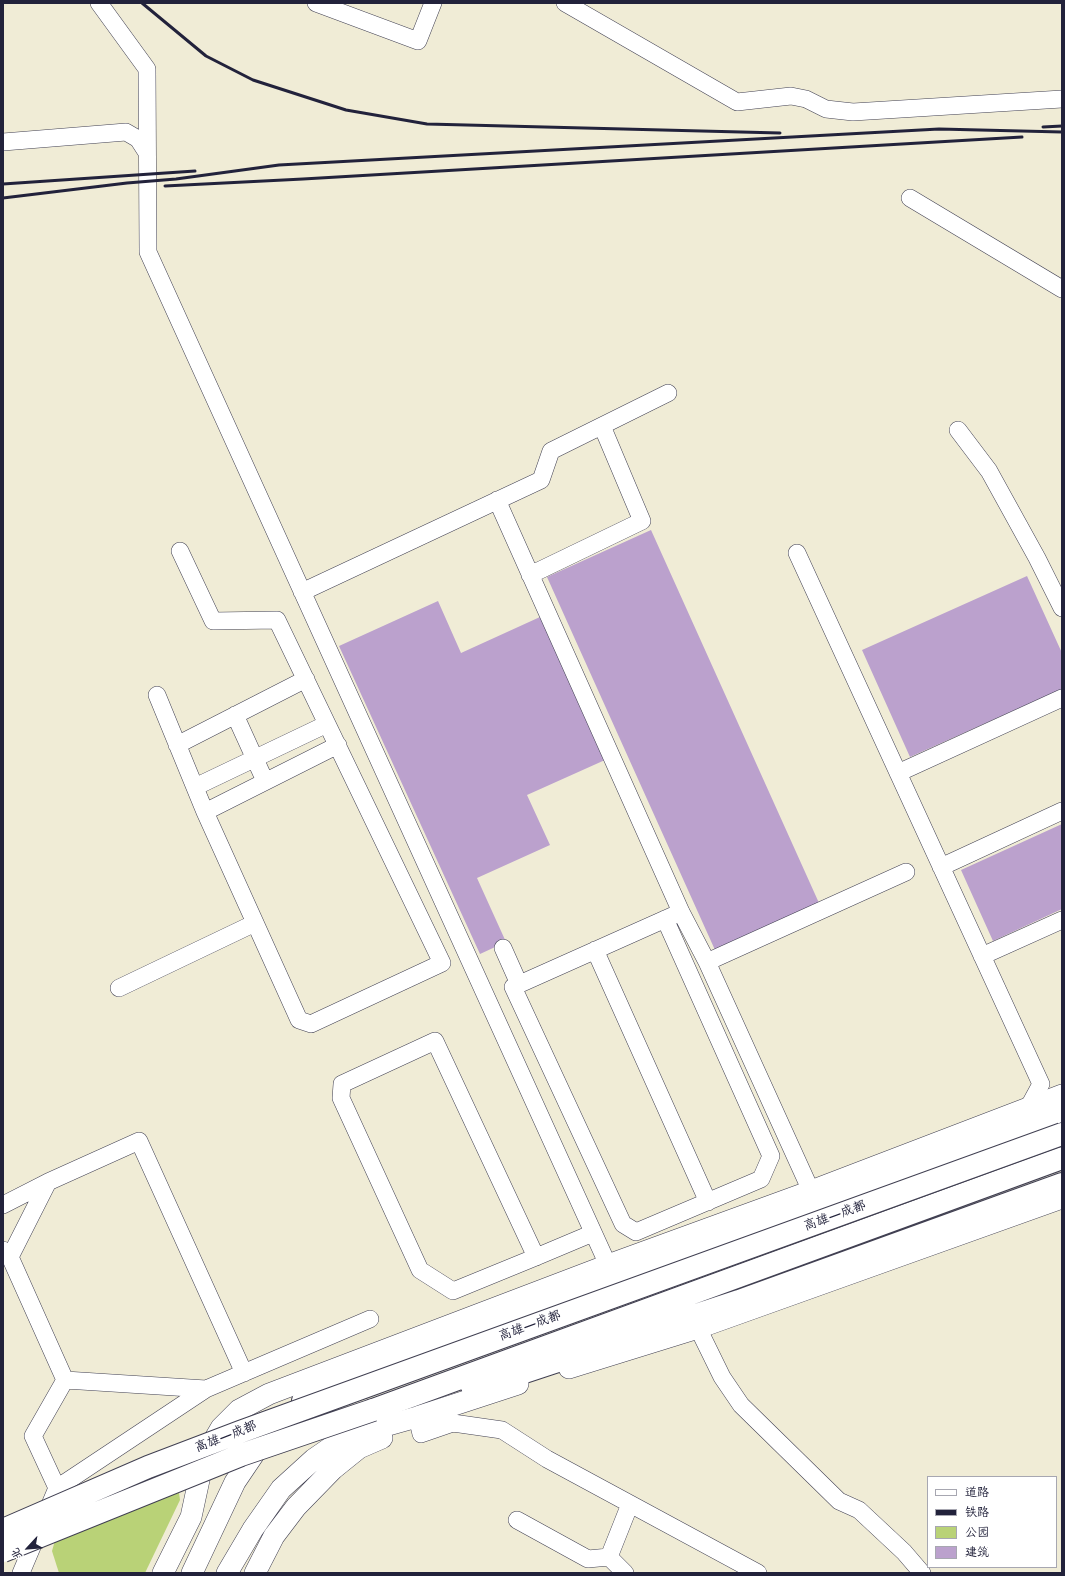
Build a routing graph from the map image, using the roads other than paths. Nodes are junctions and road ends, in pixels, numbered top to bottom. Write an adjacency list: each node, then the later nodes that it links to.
1 (99, 3): 7 (street)
2 (316, 3): 3 (street)
3 (433, 3)
4 (565, 3): 5 (street)
5 (1062, 99)
6 (3, 142): 7 (street)
7 (148, 153): 17 (street)
8 (910, 198): 9 (street)
9 (1062, 289)
10 (668, 393): 11 (street)
11 (602, 426): 13 (street); 16 (street)
12 (958, 430): 18 (street)
13 (497, 500): 16 (street); 17 (street)
14 (180, 551): 19 (street)
15 (797, 553): 27 (street)
16 (530, 575): 34 (street)
17 (302, 592): 56 (street)
18 (1062, 608)
19 (306, 679): 22 (street); 23 (street)
20 (157, 695): 24 (street)
21 (1062, 698): 27 (street)
22 (235, 715): 24 (street); 26 (street)
23 (327, 724): 25 (street); 26 (street)
24 (177, 745): 29 (street)
25 (338, 745): 28 (street); 37 (street)
26 (255, 759): 28 (street); 29 (street)
27 (898, 773): 32 (street)
28 (265, 782): 31 (street)
29 (195, 787): 31 (street)
30 (1062, 811): 32 (street)
31 (205, 812): 37 (street)
32 (941, 867): 40 (street)
33 (906, 872): 41 (street)
34 (681, 912): 35 (street); 41 (street)
35 (665, 919): 39 (street); 54 (street)
36 (1062, 920): 40 (street)
37 (255, 923): 43 (street)
38 (503, 948): 42 (street)
39 (595, 950): 42 (street); 54 (street)
40 (982, 956): 45 (street)
41 (707, 962): 52 (street)
42 (519, 984): 54 (street)
43 (119, 988)
44 (1062, 1095): 45 (main road)
45 (1028, 1108): 52 (main road)
46 (1062, 1110): 67 (highway, bridge)
47 (1062, 1127): 76 (main road)
48 (1062, 1134): 67 (highway, 高雄—成都, bridge)
49 (1062, 1158): 65 (highway, 高雄—成都)
50 (48, 1182): 55 (street); 57 (street); 62 (street)
51 (1062, 1184): 65 (highway)
52 (811, 1190): 59 (main road)
53 (1062, 1198): 61 (main road)
54 (708, 1202)
55 (3, 1205)
56 (593, 1233): 58 (street); 59 (street)
57 (7, 1254): 63 (street)
58 (536, 1257): 58 (street)
59 (608, 1265): 75 (main road)
60 (370, 1319): 62 (street)
61 (698, 1328): 66 (main road); 81 (street)
62 (244, 1373): 64 (street)
63 (65, 1380): 64 (street); 68 (street)
64 (206, 1389): 68 (street)
65 (373, 1410): 72 (highway, 高雄—成都, bridge)
66 (418, 1417): 69 (street); 77 (main road); 78 (main road)
67 (240, 1432): 71 (highway, 高雄—成都, bridge)
68 (57, 1488): 74 (street)
69 (630, 1504): 73 (street); 80 (street)
70 (517, 1520): 73 (street)
71 (3, 1530)
72 (3, 1551)
73 (609, 1557): 79 (street)
74 (21, 1573)
75 (163, 1573)
76 (192, 1573)
77 (227, 1573)
78 (255, 1573)
79 (625, 1573)
80 (758, 1573)
81 (922, 1573)

